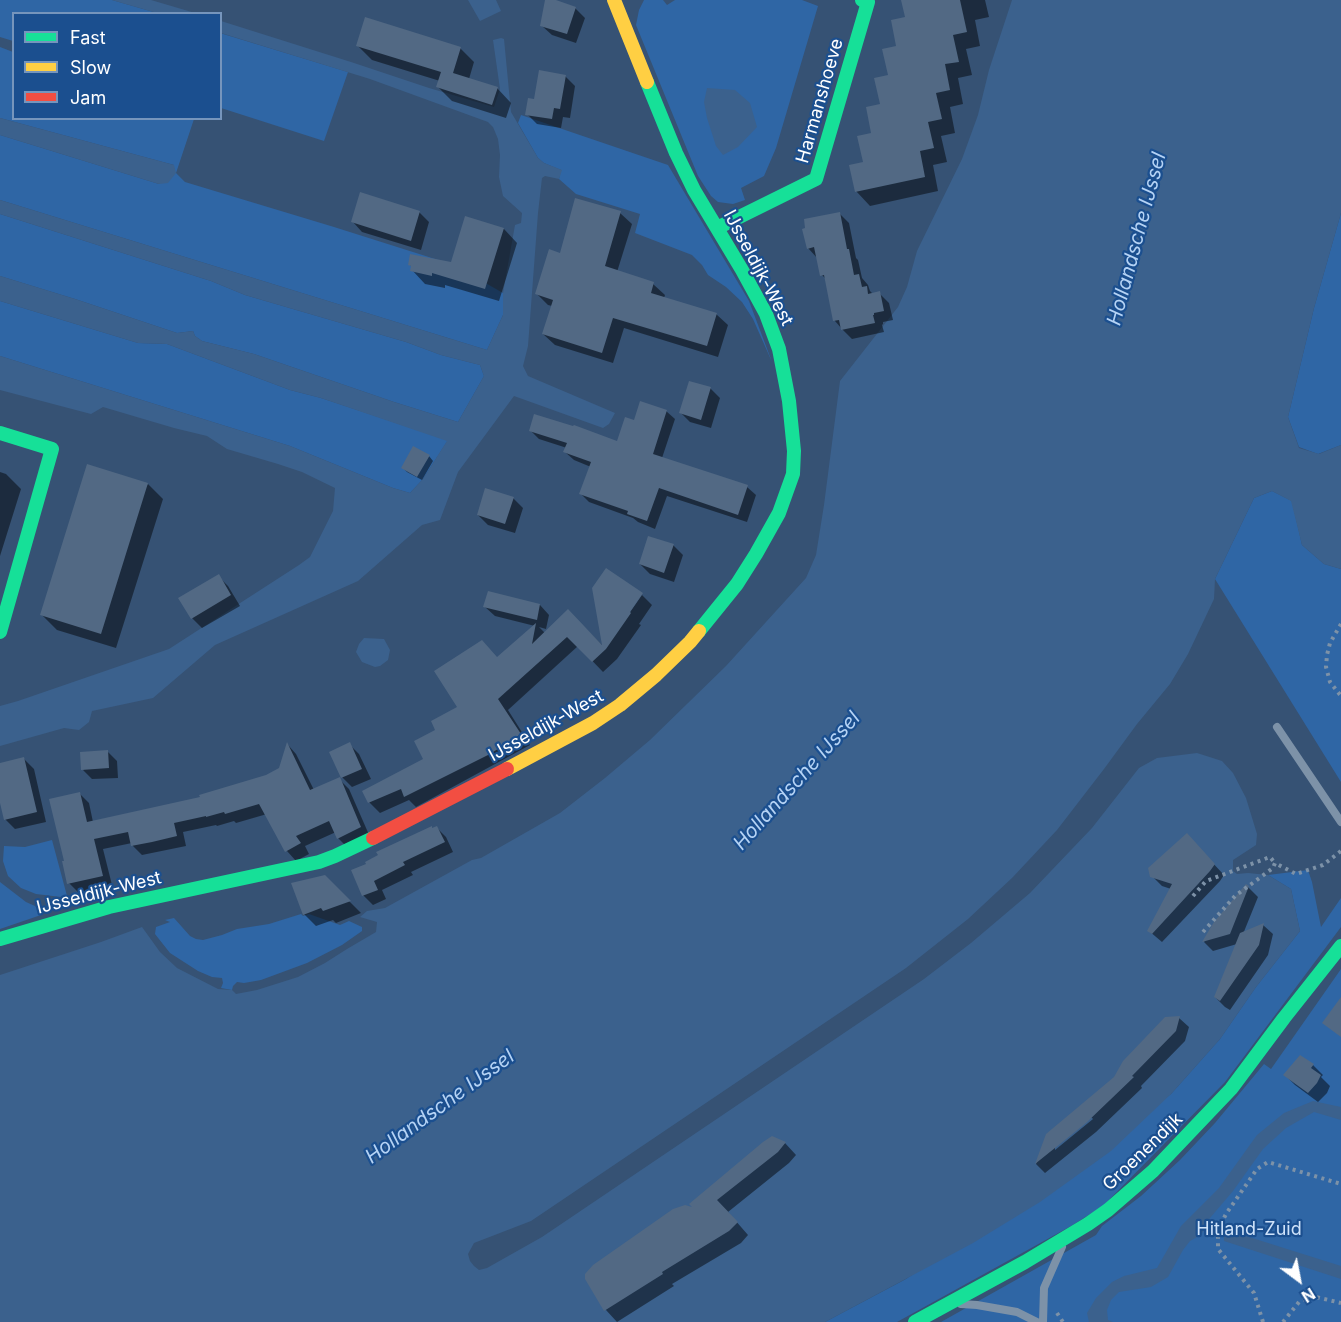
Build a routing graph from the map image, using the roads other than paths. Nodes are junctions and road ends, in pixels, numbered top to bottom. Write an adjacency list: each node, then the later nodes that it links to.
1 (614, 0): 3 (street, IJsseldijk-West)
2 (862, 0): 3 (street, Harmanshoeve)
3 (717, 228): 8 (street, IJsseldijk-West)
4 (0, 433): 5 (street)
5 (0, 632)
6 (1277, 727): 7 (lane)
7 (1341, 822)
8 (0, 939)
9 (1341, 946): 10 (street, Groenendijk)
10 (1065, 1238): 11 (street, Groenendijk); 14 (lane)
11 (949, 1303): 12 (street, Groenendijk); 13 (lane)
12 (915, 1322)
13 (1037, 1322)
14 (1043, 1322)

